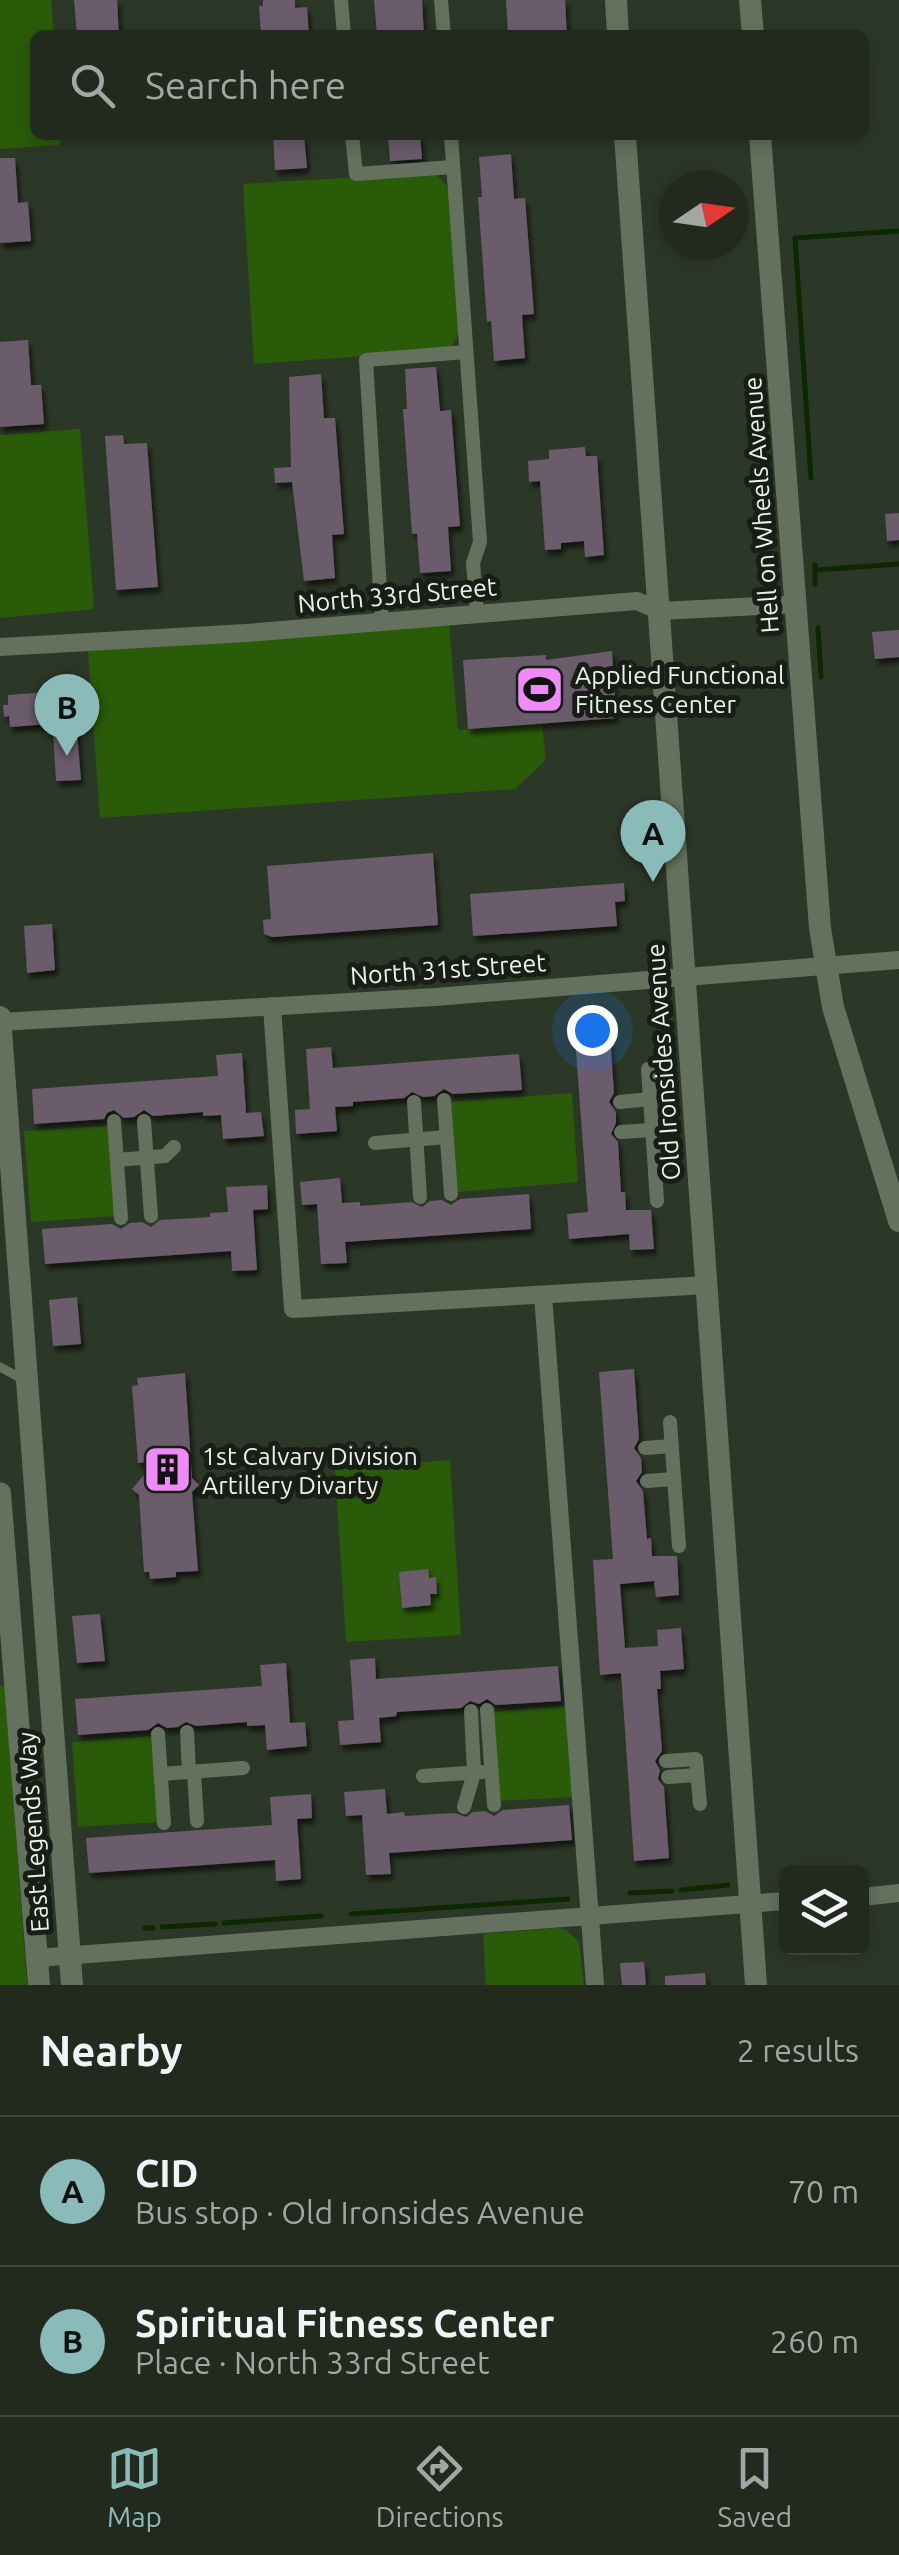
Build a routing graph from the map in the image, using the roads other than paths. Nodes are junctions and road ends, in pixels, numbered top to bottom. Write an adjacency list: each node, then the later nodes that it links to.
1 (341, 0): 5 (street)
2 (441, 0): 6 (street)
3 (616, 0): 7 (street)
4 (750, 0): 8 (street)
5 (344, 30)
6 (444, 30)
7 (618, 30)
8 (753, 30)
9 (353, 140): 13 (street)
10 (451, 140): 13 (street)
11 (625, 140): 16 (street, Old Ironsides Avenue)
12 (760, 140): 15 (street, Hell on Wheels Avenue)
13 (453, 166): 14 (street)
14 (466, 352): 17 (street); 18 (street)
15 (796, 604): 16 (street, North 33rd Street); 21 (street, Hell on Wheels Avenue)
16 (660, 611): 17 (street, North 33rd Street); 22 (street, Old Ironsides Avenue)
17 (477, 614): 18 (street, North 33rd Street)
18 (382, 622): 19 (street, North 33rd Street)
19 (0, 647)
20 (899, 960): 21 (street, North 31st Street)
21 (825, 965): 22 (street, North 31st Street); 45 (street, Hell on Wheels Avenue)
22 (684, 975): 23 (street, North 31st Street); 46 (street, Old Ironsides Avenue)
23 (272, 1006): 24 (street, North 31st Street); 47 (street)
24 (0, 1020): 49 (street, East Legends Way)
25 (648, 1068): 26 (street)
26 (650, 1099): 29 (street); 32 (street)
27 (444, 1100): 34 (street)
28 (414, 1102): 35 (street)
29 (620, 1102)
30 (114, 1121): 39 (street)
31 (144, 1121): 38 (street)
32 (652, 1130): 33 (street); 42 (street)
33 (621, 1132)
34 (446, 1137): 35 (street); 40 (street)
35 (416, 1139): 36 (street); 41 (street)
36 (375, 1142)
37 (174, 1148): 38 (street)
38 (147, 1158): 39 (street); 43 (street)
39 (117, 1160): 44 (street)
40 (451, 1194)
41 (420, 1197)
42 (658, 1201)
43 (151, 1216)
44 (121, 1218)
45 (899, 1220)
46 (707, 1285): 47 (street); 78 (street, Old Ironsides Avenue)
47 (544, 1295): 79 (street)
48 (0, 1367): 49 (lane)
49 (25, 1381): 80 (street, East Legends Way)
50 (670, 1422): 51 (street)
51 (672, 1446): 52 (street); 53 (street)
52 (644, 1448)
53 (674, 1480): 54 (street); 56 (street)
54 (647, 1481)
55 (0, 1493): 81 (street, East Legends Way)
56 (679, 1546)
57 (487, 1710): 64 (street)
58 (470, 1711): 65 (street)
59 (187, 1732): 63 (street)
60 (158, 1734): 66 (street)
61 (666, 1761): 68 (street)
62 (243, 1768): 63 (street)
63 (192, 1772): 66 (street); 73 (street)
64 (491, 1772): 65 (street); 71 (street)
65 (474, 1773): 67 (street); 72 (street)
66 (161, 1774): 74 (street)
67 (423, 1776)
68 (697, 1776): 69 (street); 70 (street)
69 (668, 1778)
70 (700, 1804)
71 (494, 1805)
72 (464, 1807)
73 (197, 1821)
74 (164, 1823)
75 (899, 1893): 76 (street)
76 (869, 1895)
77 (779, 1902): 78 (street)
78 (750, 1904): 79 (street); 85 (street, Old Ironsides Avenue)
79 (590, 1915): 80 (street); 84 (street)
80 (70, 1956): 81 (street); 83 (street, East Legends Way)
81 (37, 1958): 82 (street, East Legends Way)
82 (39, 1985)
83 (72, 1985)
84 (595, 1985)
85 (756, 1985)

